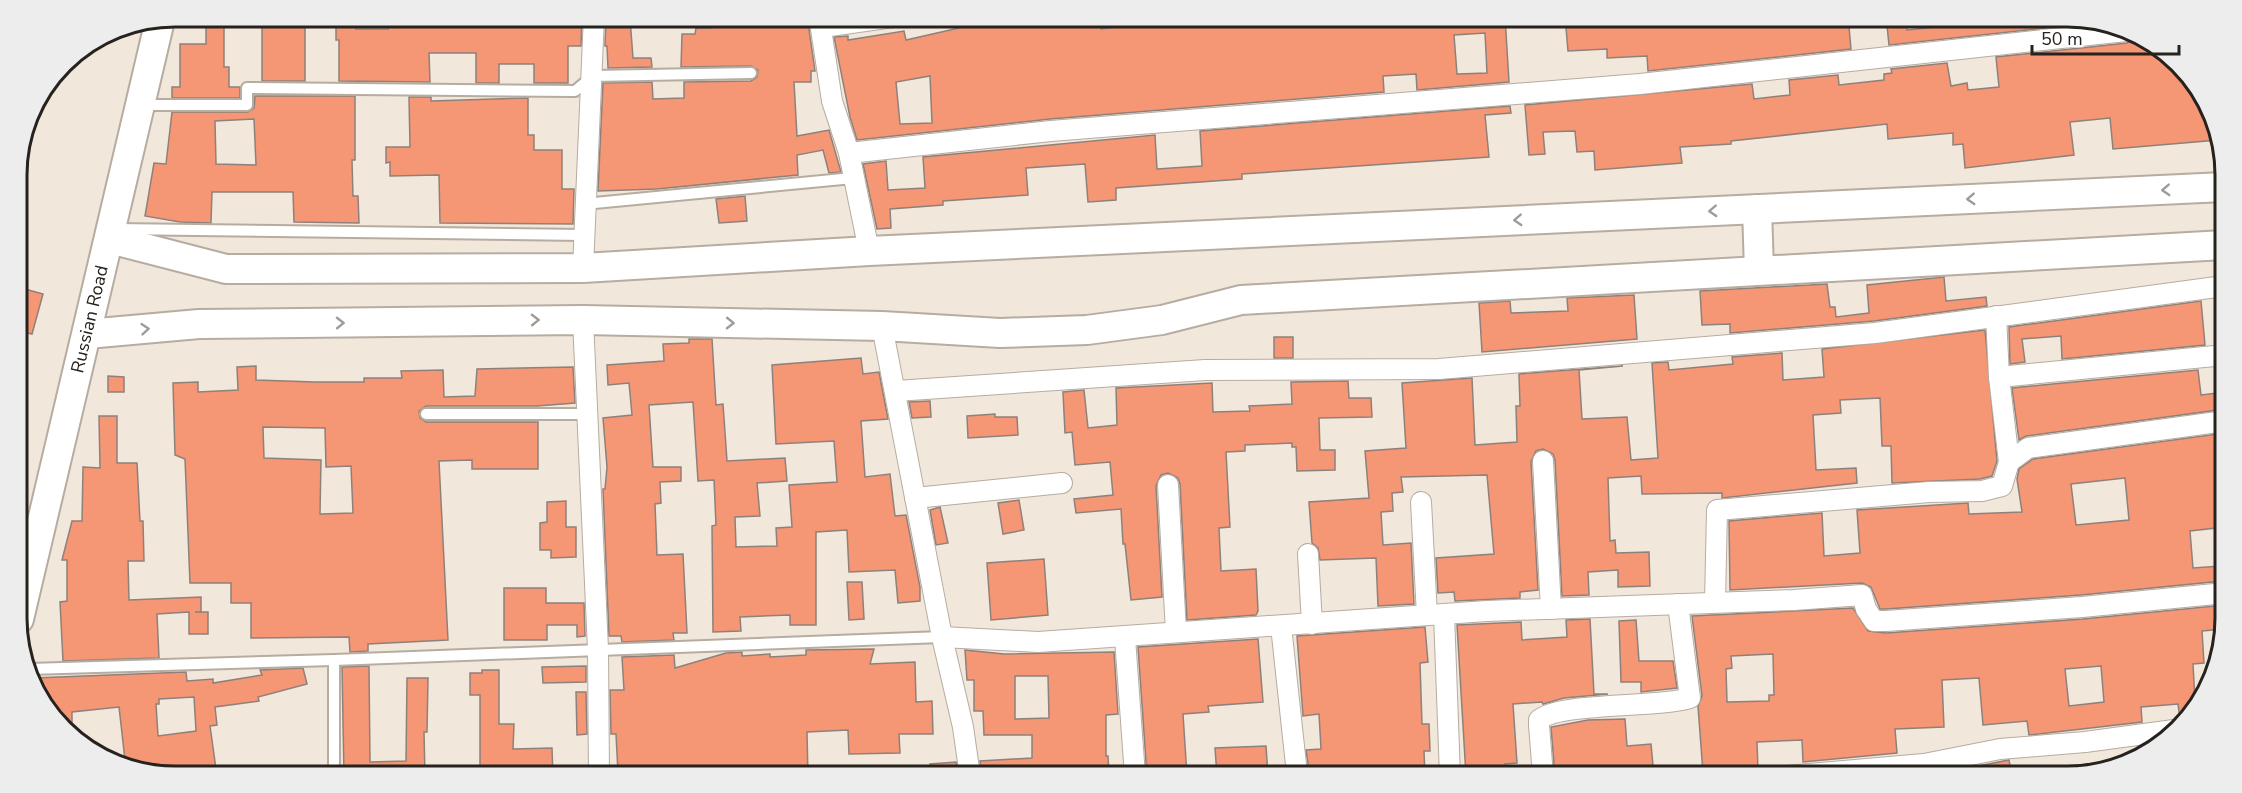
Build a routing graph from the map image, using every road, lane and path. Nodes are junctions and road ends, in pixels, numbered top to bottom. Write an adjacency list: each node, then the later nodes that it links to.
1 (594, 27): 6 (street)
2 (822, 27): 8 (street)
3 (158, 28): 7 (street, Russian Road)
4 (2108, 33): 8 (street)
5 (751, 73): 6 (lane)
6 (592, 76): 7 (lane); 11 (street)
7 (140, 105): 13 (street, Russian Road)
8 (849, 153): 9 (street)
9 (854, 178): 11 (lane); 16 (street)
10 (2215, 187): 12 (street, one-way to 12)
11 (584, 204): 14 (street)
12 (1757, 209): 16 (street, one-way to 16); 18 (street)
13 (111, 234): 14 (lane); 17 (street); 23 (street, Russian Road)
14 (582, 235): 17 (street)
15 (2215, 245): 18 (street)
16 (869, 251): 17 (street)
17 (583, 268)
18 (1759, 270): 22 (street)
19 (2215, 287): 20 (street)
20 (1996, 316): 25 (street); 26 (street)
21 (583, 320): 22 (street, one-way to 22); 23 (street, one-way to 21); 28 (street)
22 (882, 326): 26 (street)
23 (87, 334): 37 (street, Russian Road)
24 (2215, 356): 25 (street)
25 (1999, 377): 31 (street)
26 (896, 391): 34 (street)
27 (426, 414): 28 (lane)
28 (588, 414): 48 (street)
29 (2215, 422): 31 (street)
30 (1543, 460): 41 (street)
31 (2009, 462): 39 (street)
32 (1062, 483): 34 (street)
33 (1168, 485): 45 (street)
34 (915, 498): 46 (street)
35 (1420, 502): 42 (street)
36 (1308, 554): 43 (street)
37 (27, 585)
38 (2215, 593): 39 (street)
39 (1715, 602): 40 (street)
40 (1678, 604): 41 (street); 58 (street)
41 (1551, 609): 42 (street)
42 (1436, 614): 43 (street); 57 (street)
43 (1312, 624): 44 (street)
44 (1281, 626): 45 (street); 56 (street)
45 (1176, 632): 47 (street)
46 (942, 637): 47 (street); 48 (lane); 54 (street)
47 (1125, 638): 55 (street)
48 (598, 649): 49 (lane); 53 (street)
49 (334, 660): 50 (lane); 52 (lane)
50 (36, 669)
51 (2161, 732): 59 (street)
52 (334, 766)
53 (599, 766)
54 (969, 766)
55 (1134, 766)
56 (1296, 766)
57 (1449, 766)
58 (1542, 766)
59 (1901, 766)

